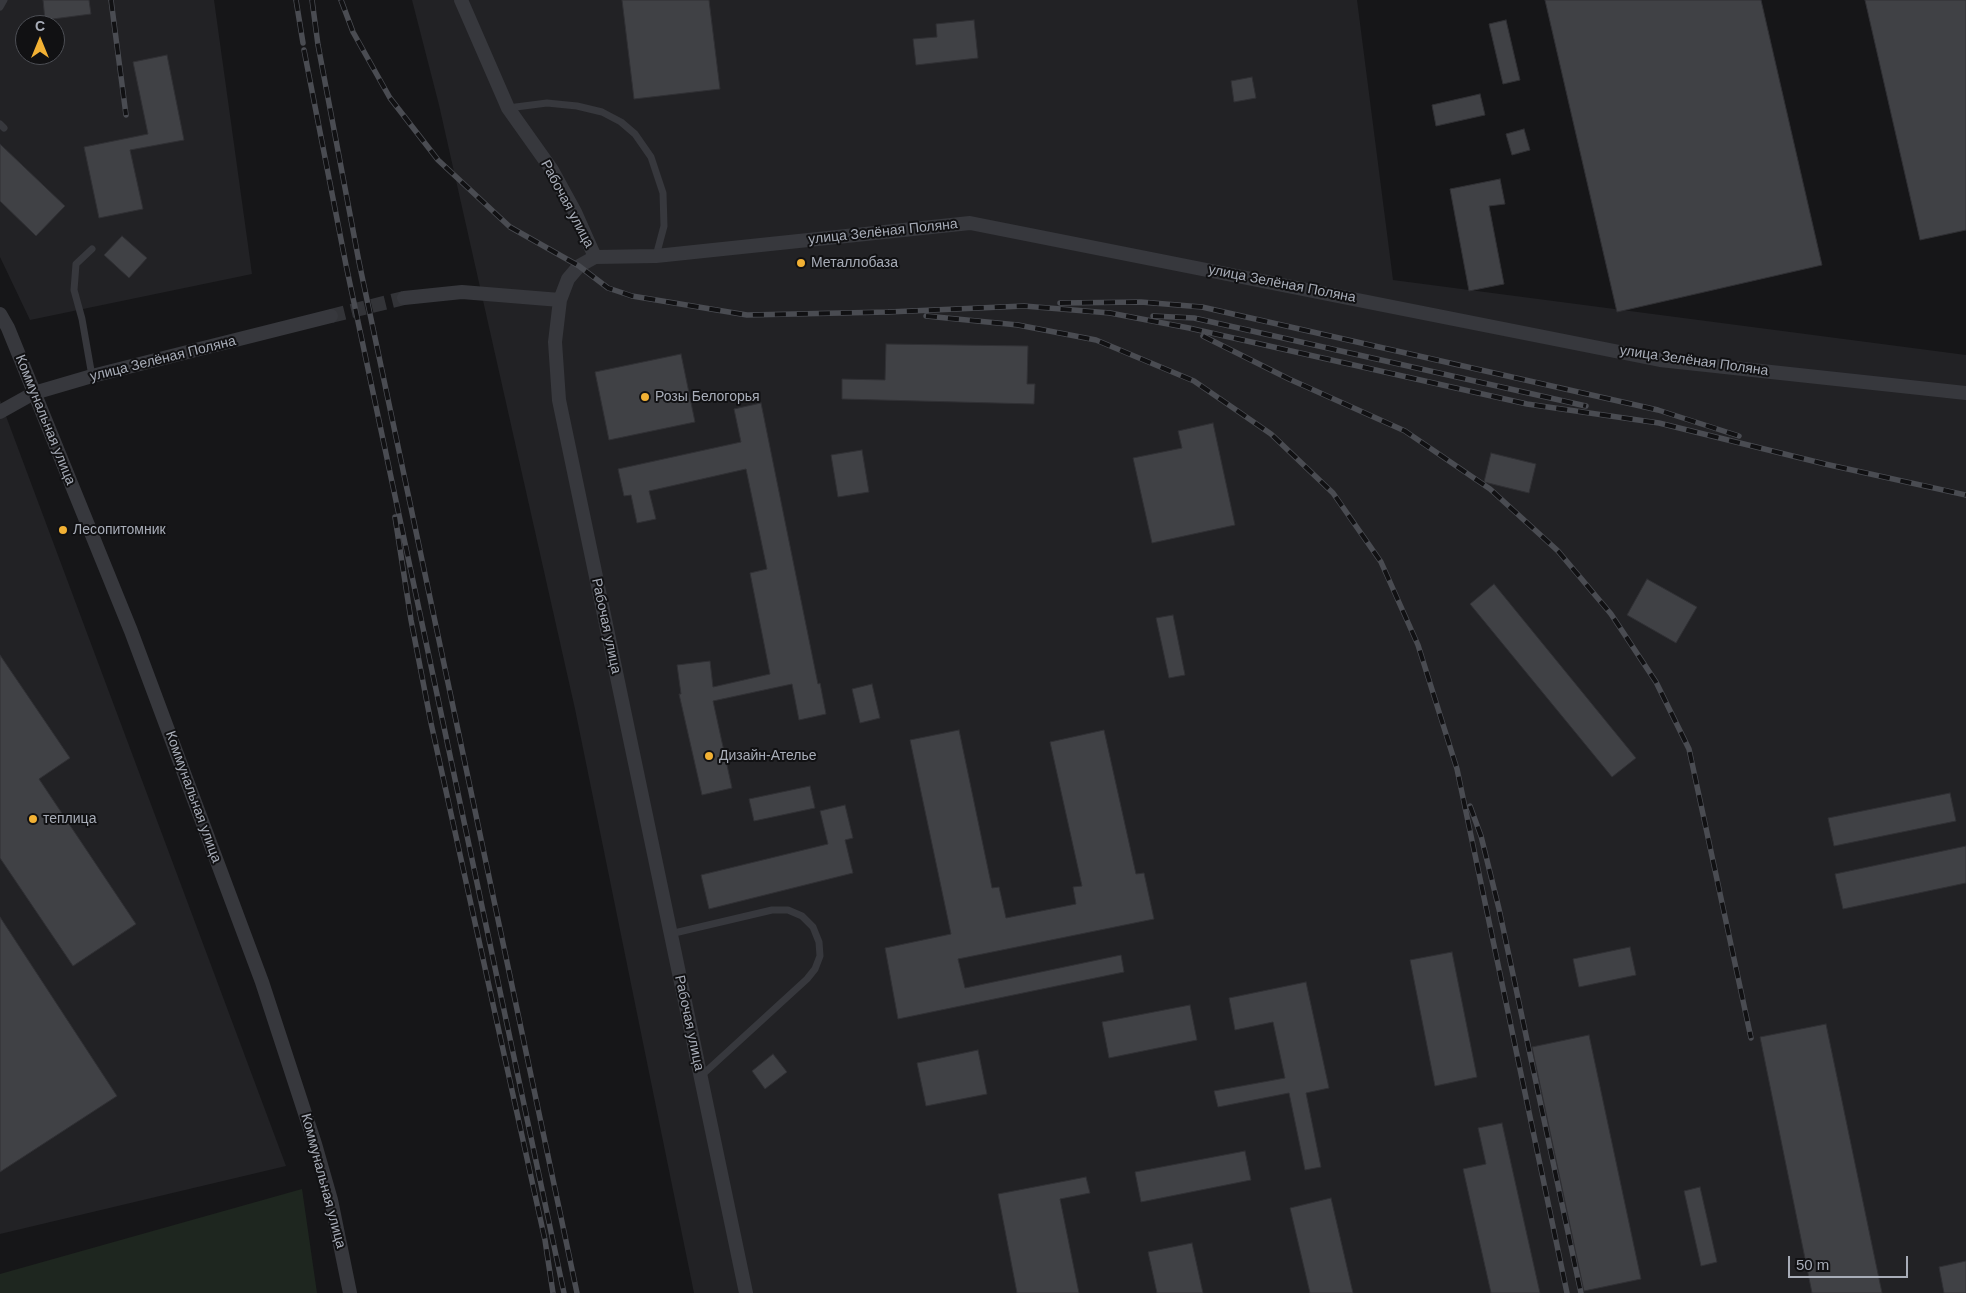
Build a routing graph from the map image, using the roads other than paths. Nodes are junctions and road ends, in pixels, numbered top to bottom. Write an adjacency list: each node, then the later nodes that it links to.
1 (4, 0): 3 (lane)
2 (461, 0): 4 (street, Рабочая улица)
3 (0, 7)
4 (508, 108): 6 (lane); 7 (street, Рабочая улица)
5 (92, 249): 12 (lane)
6 (656, 256): 7 (street, улица Зелёная Поляна); 13 (street, улица Зелёная Поляна)
7 (595, 257): 9 (street, Рабочая улица)
8 (404, 298): 9 (street)
9 (560, 300): 16 (street, Рабочая улица)
10 (0, 314): 14 (street, Коммунальная улица)
11 (331, 316): 12 (street, улица Зелёная Поляна)
12 (92, 376): 14 (street, улица Зелёная Поляна)
13 (1966, 393)
14 (34, 394): 15 (street, улица Зелёная Поляна); 18 (street, Коммунальная улица)
15 (0, 412)
16 (670, 934): 17 (street, Рабочая улица); 17 (lane)
17 (700, 1076): 19 (street, Рабочая улица)
18 (350, 1293)
19 (746, 1293)

